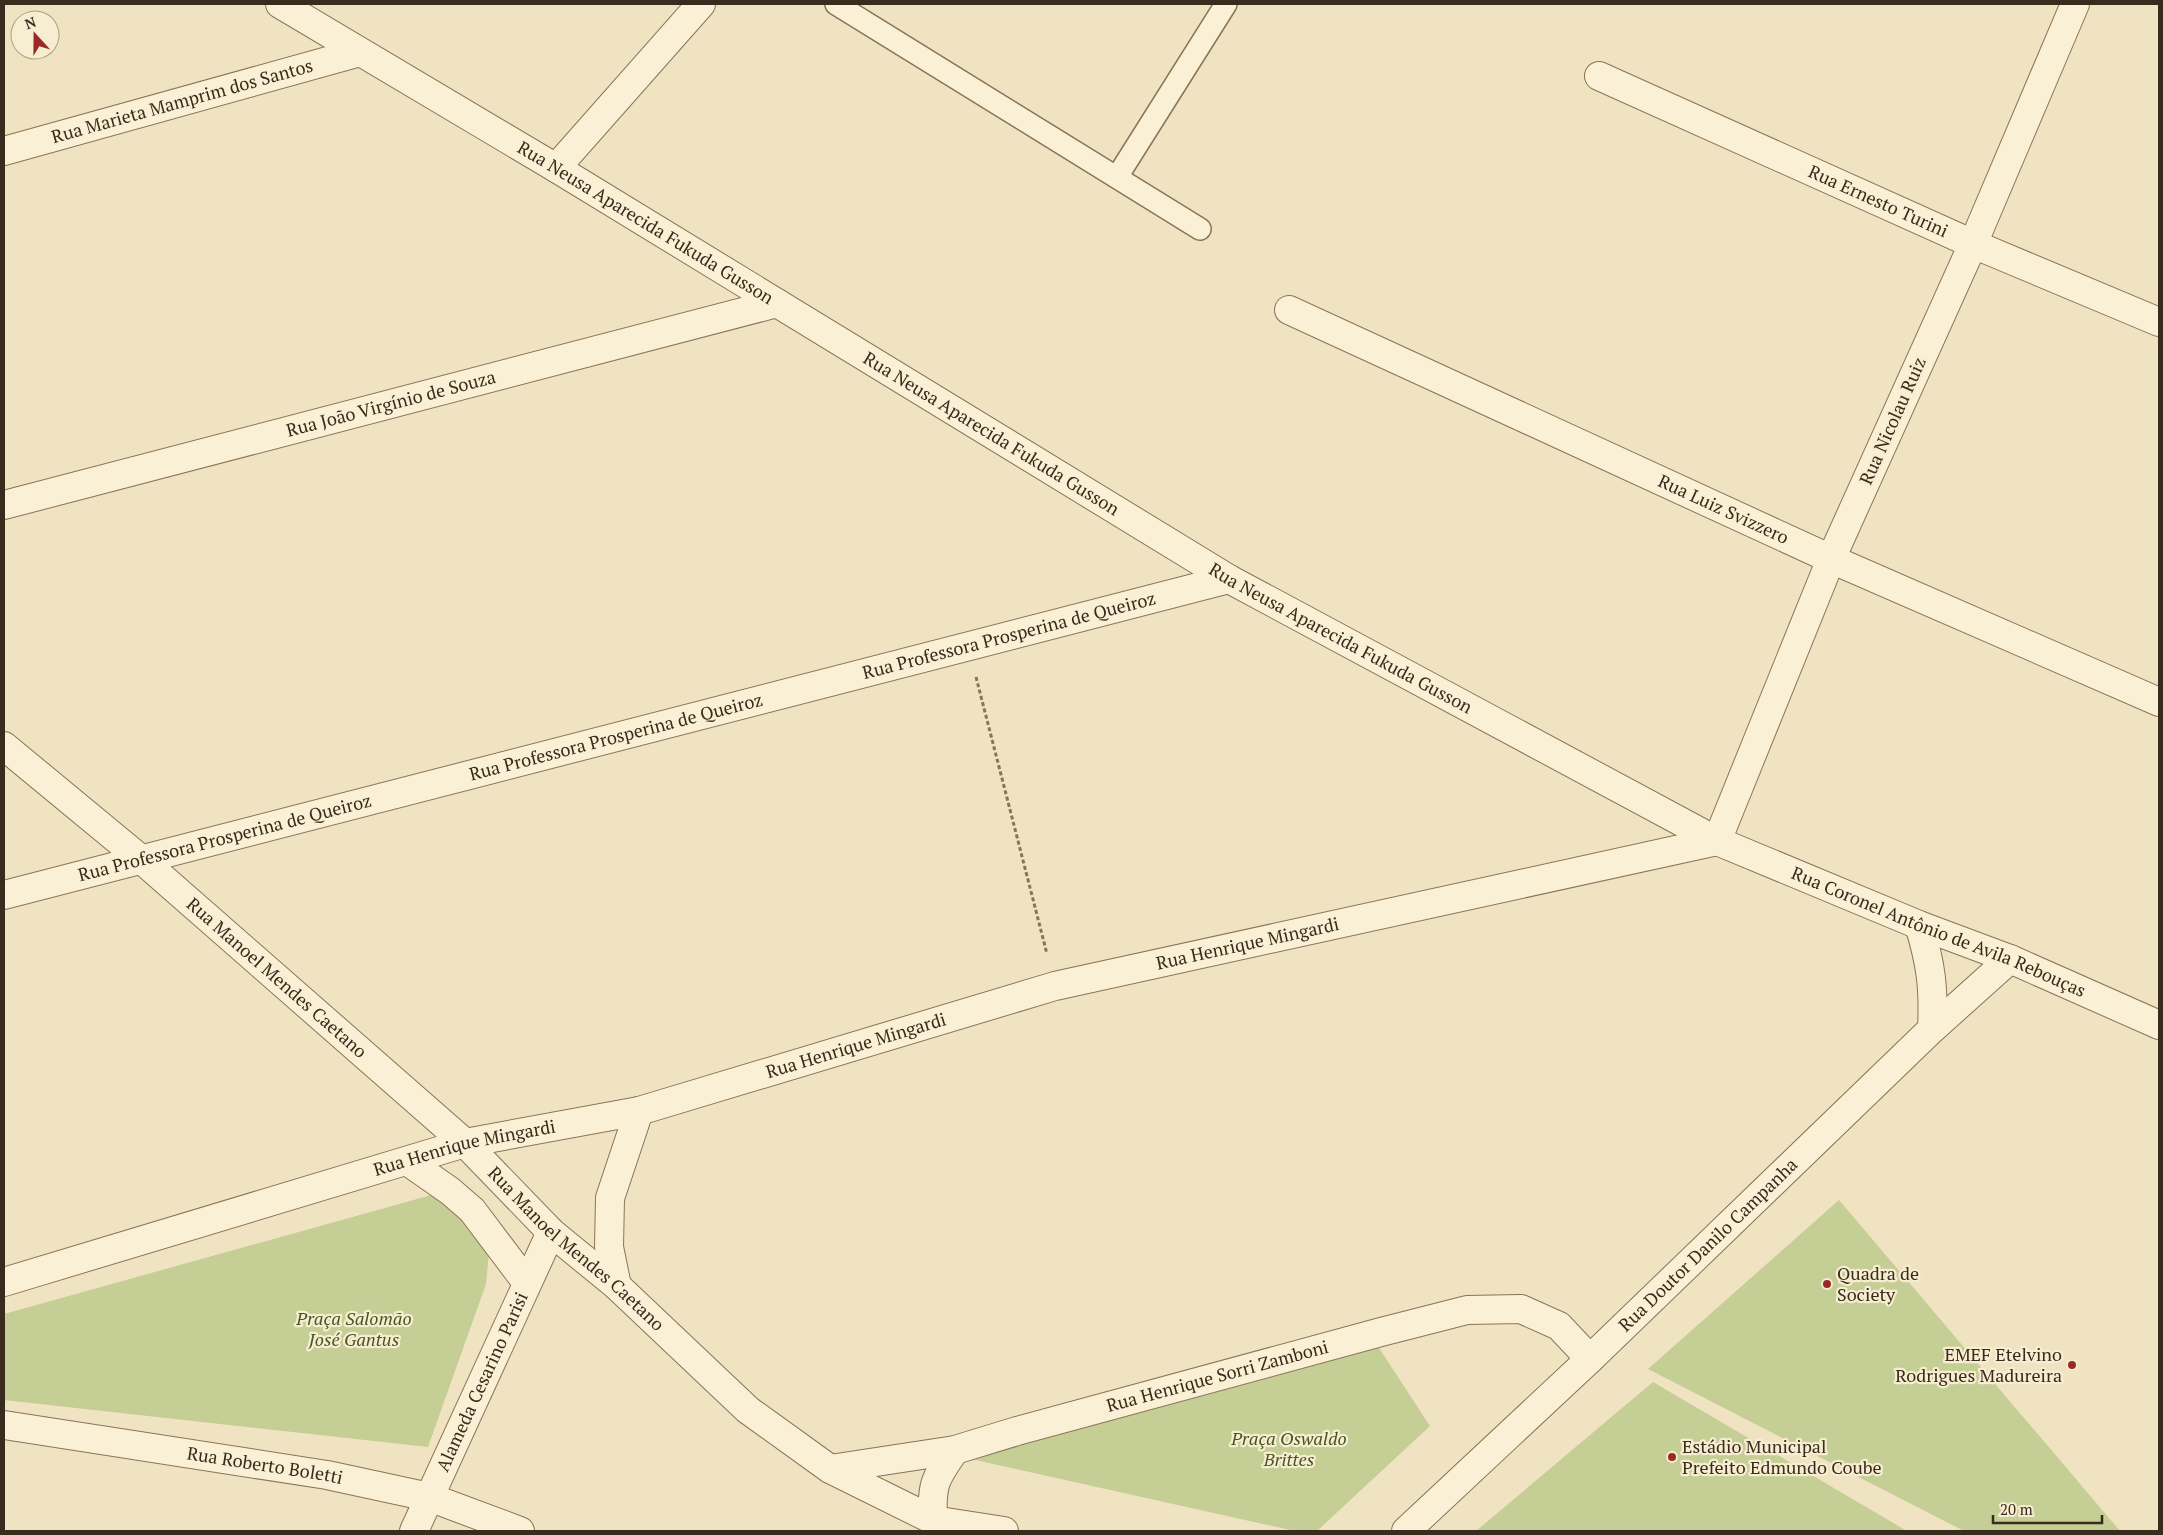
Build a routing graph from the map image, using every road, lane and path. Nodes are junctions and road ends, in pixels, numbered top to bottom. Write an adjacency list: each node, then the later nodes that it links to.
1 (280, 4): 6 (street, Rua Neusa Aparecida Fukuda Gusson)
2 (701, 4): 9 (street)
3 (836, 4): 10 (lane)
4 (1226, 4): 10 (lane)
5 (2075, 4): 12 (street, Rua Nicolau Ruiz)
6 (360, 52): 8 (street, Rua Marieta Mamprim dos Santos); 9 (street, Rua Neusa Aparecida Fukuda Gusson)
7 (1599, 76): 12 (street, Rua Ernesto Turini)
8 (4, 152)
9 (556, 168): 13 (street, Rua Neusa Aparecida Fukuda Gusson)
10 (1117, 177): 11 (lane)
11 (1200, 230)
12 (1973, 244): 15 (street, Rua Ernesto Turini); 17 (street, Rua Nicolau Ruiz)
13 (777, 303): 16 (street, Rua João Virgínio de Souza); 18 (street, Rua Neusa Aparecida Fukuda Gusson)
14 (1289, 310): 17 (street, Rua Luiz Svizzero)
15 (2159, 322)
16 (4, 505)
17 (1831, 559): 20 (street, Rua Luiz Svizzero); 22 (street, Rua Nicolau Ruiz)
18 (1229, 579): 19 (street, Rua Professora Prosperina de Queiroz); 22 (street, Rua Neusa Aparecida Fukuda Gusson)
19 (969, 646): 23 (street, Rua Professora Prosperina de Queiroz); 27 (path)
20 (2159, 702)
21 (4, 746): 23 (street, Rua Manoel Mendes Caetano)
22 (1717, 841): 25 (street, Rua Coronel Antônio de Avila Rebouças); 27 (street, Rua Henrique Mingardi)
23 (142, 860): 24 (street, Rua Professora Prosperina de Queiroz); 31 (street, Rua Manoel Mendes Caetano)
24 (4, 895)
25 (1919, 925): 26 (street, Rua Coronel Antônio de Avila Rebouças); 29 (street)
26 (2010, 958): 28 (street, Rua Coronel Antônio de Avila Rebouças); 29 (street, Rua Doutor Danilo Campanha)
27 (1056, 986): 30 (street, Rua Henrique Mingardi)
28 (2159, 1025)
29 (1932, 1030): 37 (street, Rua Doutor Danilo Campanha)
30 (639, 1111): 31 (street, Rua Henrique Mingardi); 36 (street)
31 (465, 1143): 32 (street, Rua Henrique Mingardi); 33 (street, Rua Manoel Mendes Caetano)
32 (408, 1161): 34 (street, Rua Henrique Mingardi); 35 (street)
33 (551, 1232): 35 (street, Alameda Cesarino Parisi); 36 (street, Rua Manoel Mendes Caetano)
34 (4, 1282)
35 (527, 1283): 41 (street, Alameda Cesarino Parisi)
36 (617, 1286): 40 (street, Rua Manoel Mendes Caetano)
37 (1590, 1358): 39 (street, Rua Henrique Sorri Zamboni); 46 (street, Rua Doutor Danilo Campanha)
38 (4, 1424): 41 (street, Rua Roberto Boletti)
39 (955, 1450): 40 (street, Rua Henrique Sorri Zamboni); 42 (street)
40 (830, 1469): 42 (street, Rua Manoel Mendes Caetano)
41 (429, 1498): 43 (street, Alameda Cesarino Parisi); 44 (street, Rua Roberto Boletti)
42 (934, 1520): 45 (street, Rua Manoel Mendes Caetano)
43 (414, 1531)
44 (520, 1531)
45 (1004, 1531)
46 (1406, 1531)

